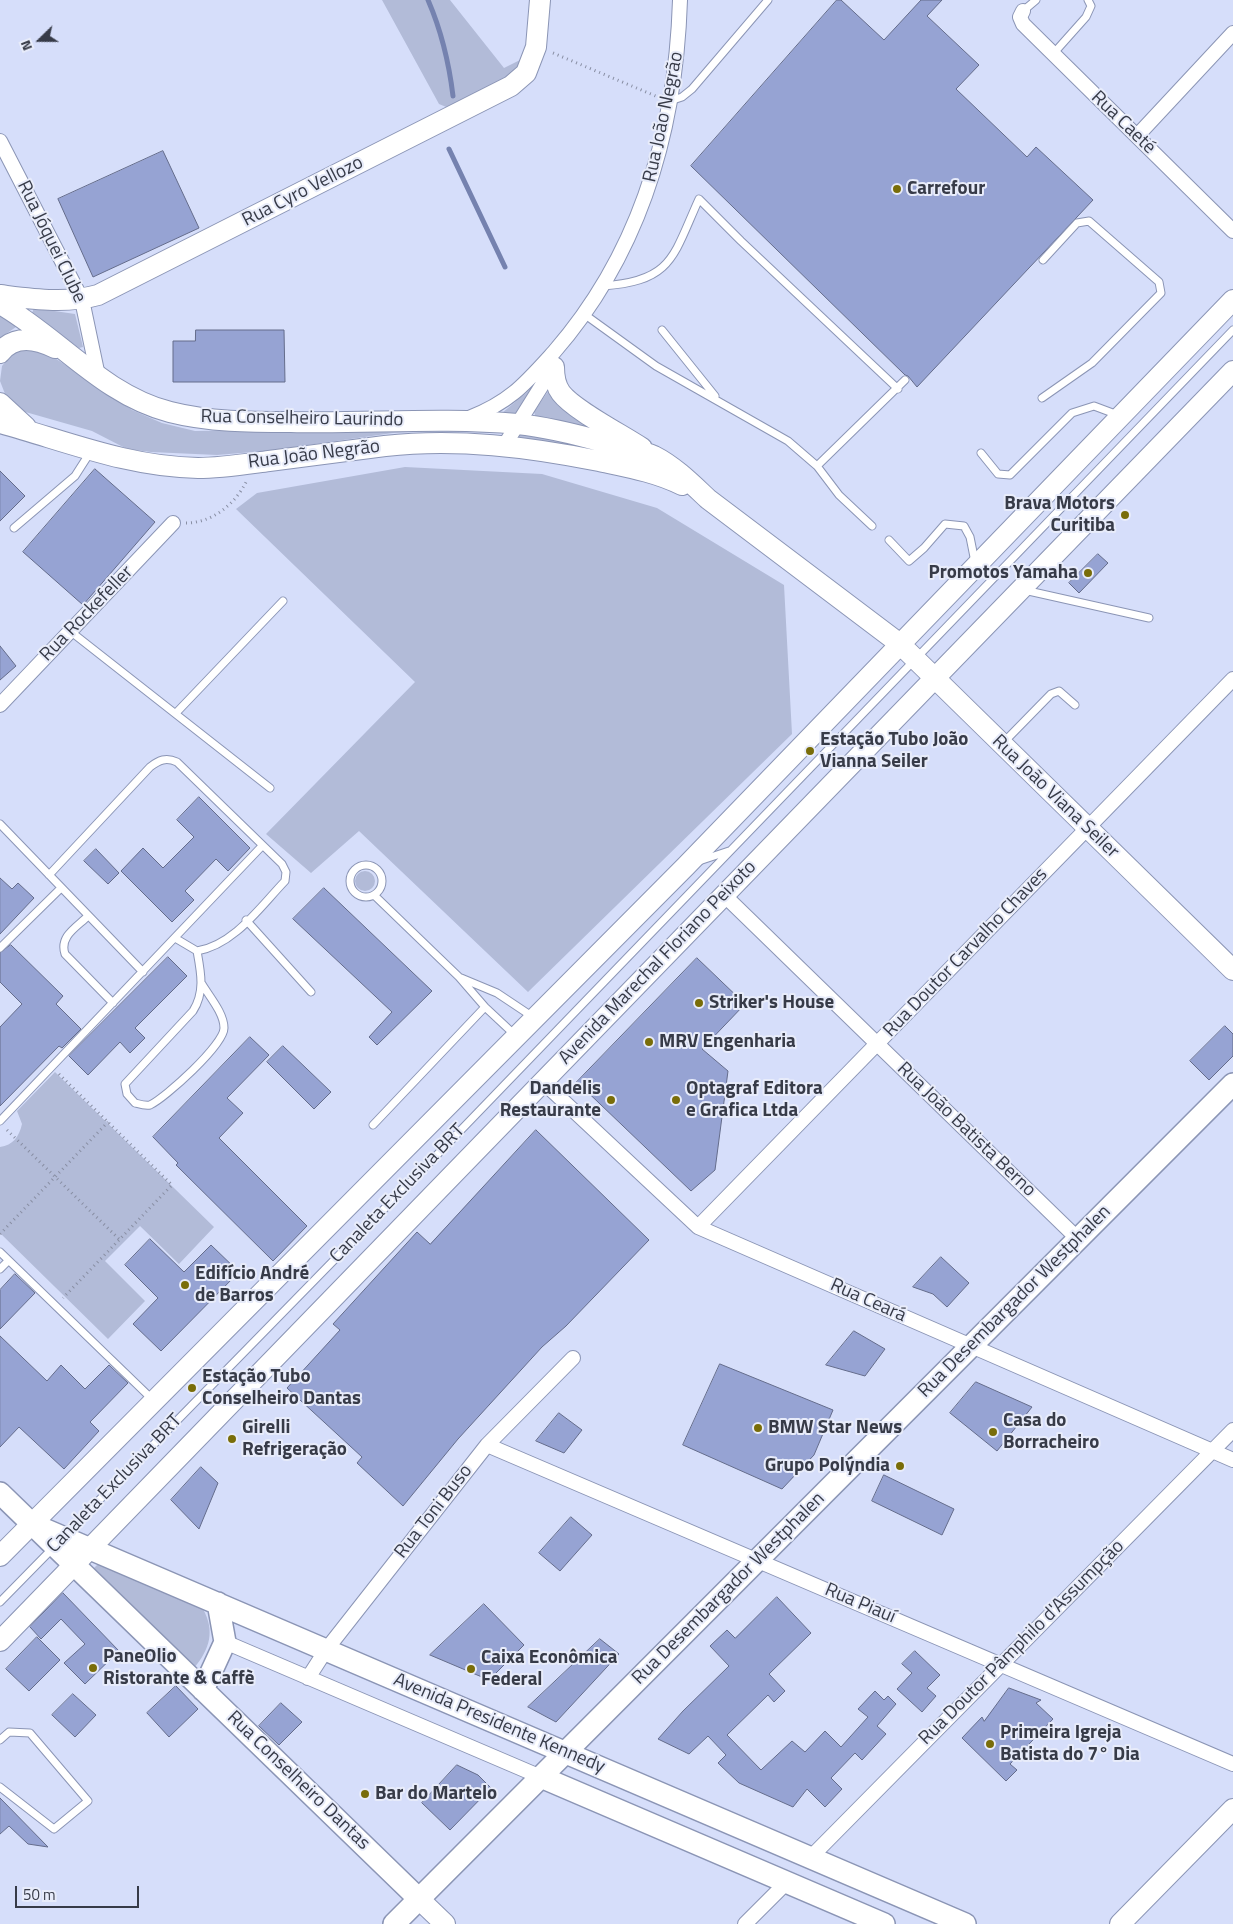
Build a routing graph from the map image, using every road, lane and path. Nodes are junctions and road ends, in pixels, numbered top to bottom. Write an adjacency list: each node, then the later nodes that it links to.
1 (540, 0): 8 (street, Rua Cyro Vellozo)
2 (680, 0): 10 (street, Rua João Negrão)
3 (768, 0): 10 (lane)
4 (1036, 0): 6 (lane)
5 (1088, 0): 9 (lane)
6 (1023, 11): 9 (street, Rua Caeté)
7 (1233, 33): 11 (street)
8 (536, 47): 10 (path); 17 (street, Rua Cyro Vellozo)
9 (1053, 54): 11 (street, Rua Caeté)
10 (669, 101): 15 (street, Rua João Negrão)
11 (1137, 136): 13 (street, Rua Caeté)
12 (0, 141): 17 (street, Rua Jóquei Clube)
13 (1233, 231)
14 (1043, 260): 32 (lane)
15 (601, 286): 20 (street, Rua João Negrão); 30 (lane)
16 (0, 295): 17 (street, Rua Cyro Vellozo)
17 (82, 300): 28 (street, Rua Jóquei Clube)
18 (1233, 300): 34 (street)
19 (0, 304): 25 (street, Rua Conselheiro Laurindo)
20 (584, 314): 23 (street, Rua João Negrão); 31 (lane)
21 (662, 330): 31 (lane)
22 (1233, 330): 56 (lane, Canaleta Exclusiva BRT)
23 (569, 334): 26 (street, Rua João Negrão); 35 (street, Rua João Negrão)
24 (0, 353): 25 (street)
25 (81, 362): 28 (street, Rua Conselheiro Laurindo)
26 (554, 367): 37 (street, Rua João Negrão); 42 (street)
27 (1233, 371): 51 (street, Avenida Marechal Floriano Peixoto)
28 (98, 376): 35 (street, Rua Conselheiro Laurindo)
29 (905, 380): 30 (lane)
30 (898, 389): 44 (lane)
31 (716, 398): 44 (lane)
32 (1042, 398)
33 (0, 403): 38 (street)
34 (1121, 416): 41 (lane); 50 (street)
35 (461, 421): 37 (street, Rua Conselheiro Laurindo)
36 (0, 422): 38 (street, Rua João Negrão)
37 (518, 424): 39 (street, Rua João Negrão); 42 (street, Rua João Viana Seiler)
38 (31, 432): 40 (street, Rua João Negrão)
39 (504, 446): 43 (street, Rua João Negrão); 45 (street, Rua João Viana Seiler)
40 (90, 451): 43 (street, Rua João Negrão); 48 (lane)
41 (981, 454)
42 (654, 456): 45 (street, Rua João Viana Seiler)
43 (255, 463): 46 (path)
44 (817, 466): 47 (lane)
45 (708, 499): 55 (street, Rua João Viana Seiler)
46 (173, 523): 54 (street, Rua Rockefeller)
47 (872, 526)
48 (14, 528)
49 (890, 540): 50 (lane)
50 (976, 566): 55 (street)
51 (1021, 589): 53 (lane); 57 (street, Avenida Marechal Floriano Peixoto)
52 (283, 601): 61 (lane)
53 (1149, 618)
54 (70, 631): 59 (street, Rua Rockefeller); 61 (lane)
55 (900, 644): 56 (street, Rua João Viana Seiler); 69 (street)
56 (915, 660): 57 (street, Rua João Viana Seiler); 68 (lane, Canaleta Exclusiva BRT)
57 (934, 678): 62 (street, Rua João Viana Seiler); 73 (street, Avenida Marechal Floriano Peixoto)
58 (1233, 679): 65 (street, Rua Doutor Carvalho Chaves)
59 (0, 705)
60 (1075, 705): 62 (lane)
61 (176, 713): 63 (lane)
62 (1002, 745): 65 (street, Rua João Viana Seiler)
63 (270, 788)
64 (0, 824): 66 (lane)
65 (1088, 828): 79 (street, Rua João Viana Seiler); 88 (street, Rua Doutor Carvalho Chaves)
66 (3, 832): 70 (lane)
67 (262, 846): 70 (lane); 75 (lane); 76 (lane)
68 (732, 850): 69 (lane, Canaleta Exclusiva BRT); 112 (lane, Canaleta Exclusiva BRT)
69 (686, 866): 86 (street)
70 (49, 875): 71 (lane)
71 (61, 888): 74 (lane); 77 (lane)
72 (374, 895): 72 (lane); 81 (lane)
73 (724, 895): 88 (street, Rua João Batista Berno); 90 (street, Avenida Marechal Floriano Peixoto)
74 (88, 916): 80 (lane); 84 (lane)
75 (246, 920): 78 (lane); 83 (lane)
76 (175, 938): 78 (lane); 80 (lane)
77 (0, 948)
78 (197, 951): 82 (lane)
79 (1233, 970)
80 (143, 972): 84 (lane)
81 (459, 977): 85 (lane); 86 (lane)
82 (202, 984): 82 (lane)
83 (311, 992)
84 (113, 1003): 89 (lane)
85 (485, 1008): 87 (lane); 94 (lane)
86 (534, 1018): 87 (street)
87 (517, 1036): 106 (street)
88 (877, 1044): 96 (street, Rua Doutor Carvalho Chaves); 99 (street, Rua João Batista Berno)
89 (51, 1067): 92 (lane); 93 (path)
90 (543, 1082): 96 (street, Rua Ceará); 113 (street, Avenida Marechal Floriano Peixoto)
91 (1233, 1084): 99 (main road, Rua Desembargador Westphalen)
92 (0, 1122): 95 (path)
93 (108, 1122): 95 (path); 98 (path)
94 (373, 1125)
95 (55, 1177): 97 (path); 98 (path)
96 (698, 1226): 104 (street, Rua Ceará)
97 (0, 1234)
98 (120, 1239): 103 (path)
99 (1078, 1239): 104 (main road, Rua Desembargador Westphalen)
100 (0, 1252): 101 (lane)
101 (8, 1261): 102 (lane); 103 (lane)
102 (0, 1269)
103 (56, 1306): 106 (lane)
104 (972, 1346): 109 (street, Rua Ceará); 115 (main road, Rua Desembargador Westphalen)
105 (573, 1358): 108 (street, Rua Toni Buso)
106 (154, 1401): 111 (street)
107 (1233, 1430): 122 (street, Rua Doutor Pâmphilo d'Assumpção)
108 (486, 1445): 115 (street, Rua Piauí); 121 (street, Rua Toni Buso)
109 (1233, 1460)
110 (0, 1493): 111 (main road, Rua Conselheiro Dantas)
111 (32, 1524): 112 (main road, Rua Conselheiro Dantas); 114 (street)
112 (59, 1542): 113 (main road, Avenida Presidente Kennedy); 116 (main road, Rua Conselheiro Dantas); 117 (lane, Canaleta Exclusiva BRT)
113 (90, 1549): 116 (street, Avenida Marechal Floriano Peixoto); 118 (main road, Avenida Presidente Kennedy)
114 (0, 1556)
115 (757, 1561): 122 (street, Rua Piauí); 126 (main road, Rua Desembargador Westphalen)
116 (74, 1565): 119 (street, Avenida Marechal Floriano Peixoto); 124 (main road, Rua Conselheiro Dantas)
117 (0, 1602)
118 (218, 1603): 120 (main road); 121 (main road, Avenida Presidente Kennedy)
119 (0, 1641)
120 (225, 1642): 123 (street, Avenida Presidente Kennedy); 124 (main road)
121 (326, 1650): 123 (street, Rua Toni Buso); 126 (main road, Avenida Presidente Kennedy)
122 (1002, 1664): 127 (street, Rua Piauí); 133 (street, Rua Doutor Pâmphilo d'Assumpção)
123 (308, 1678): 128 (street, Avenida Presidente Kennedy)
124 (203, 1690): 135 (main road, Rua Conselheiro Dantas)
125 (0, 1740): 129 (lane)
126 (565, 1753): 128 (main road, Rua Desembargador Westphalen); 131 (main road, Avenida Presidente Kennedy)
127 (1233, 1764)
128 (541, 1777): 132 (main road, Avenida Presidente Kennedy); 135 (main road, Rua Desembargador Westphalen)
129 (0, 1787)
130 (1233, 1809): 141 (street)
131 (722, 1820): 132 (main road); 133 (main road, Avenida Presidente Kennedy)
132 (709, 1850): 134 (main road, Avenida Presidente Kennedy)
133 (811, 1857): 136 (main road, Avenida Presidente Kennedy)
134 (787, 1882): 139 (street); 140 (main road, Avenida Presidente Kennedy)
135 (419, 1899): 137 (main road, Rua Desembargador Westphalen); 138 (street, Rua Conselheiro Dantas)
136 (957, 1922)
137 (394, 1924)
138 (445, 1924)
139 (745, 1924)
140 (884, 1924)
141 (1120, 1924)

